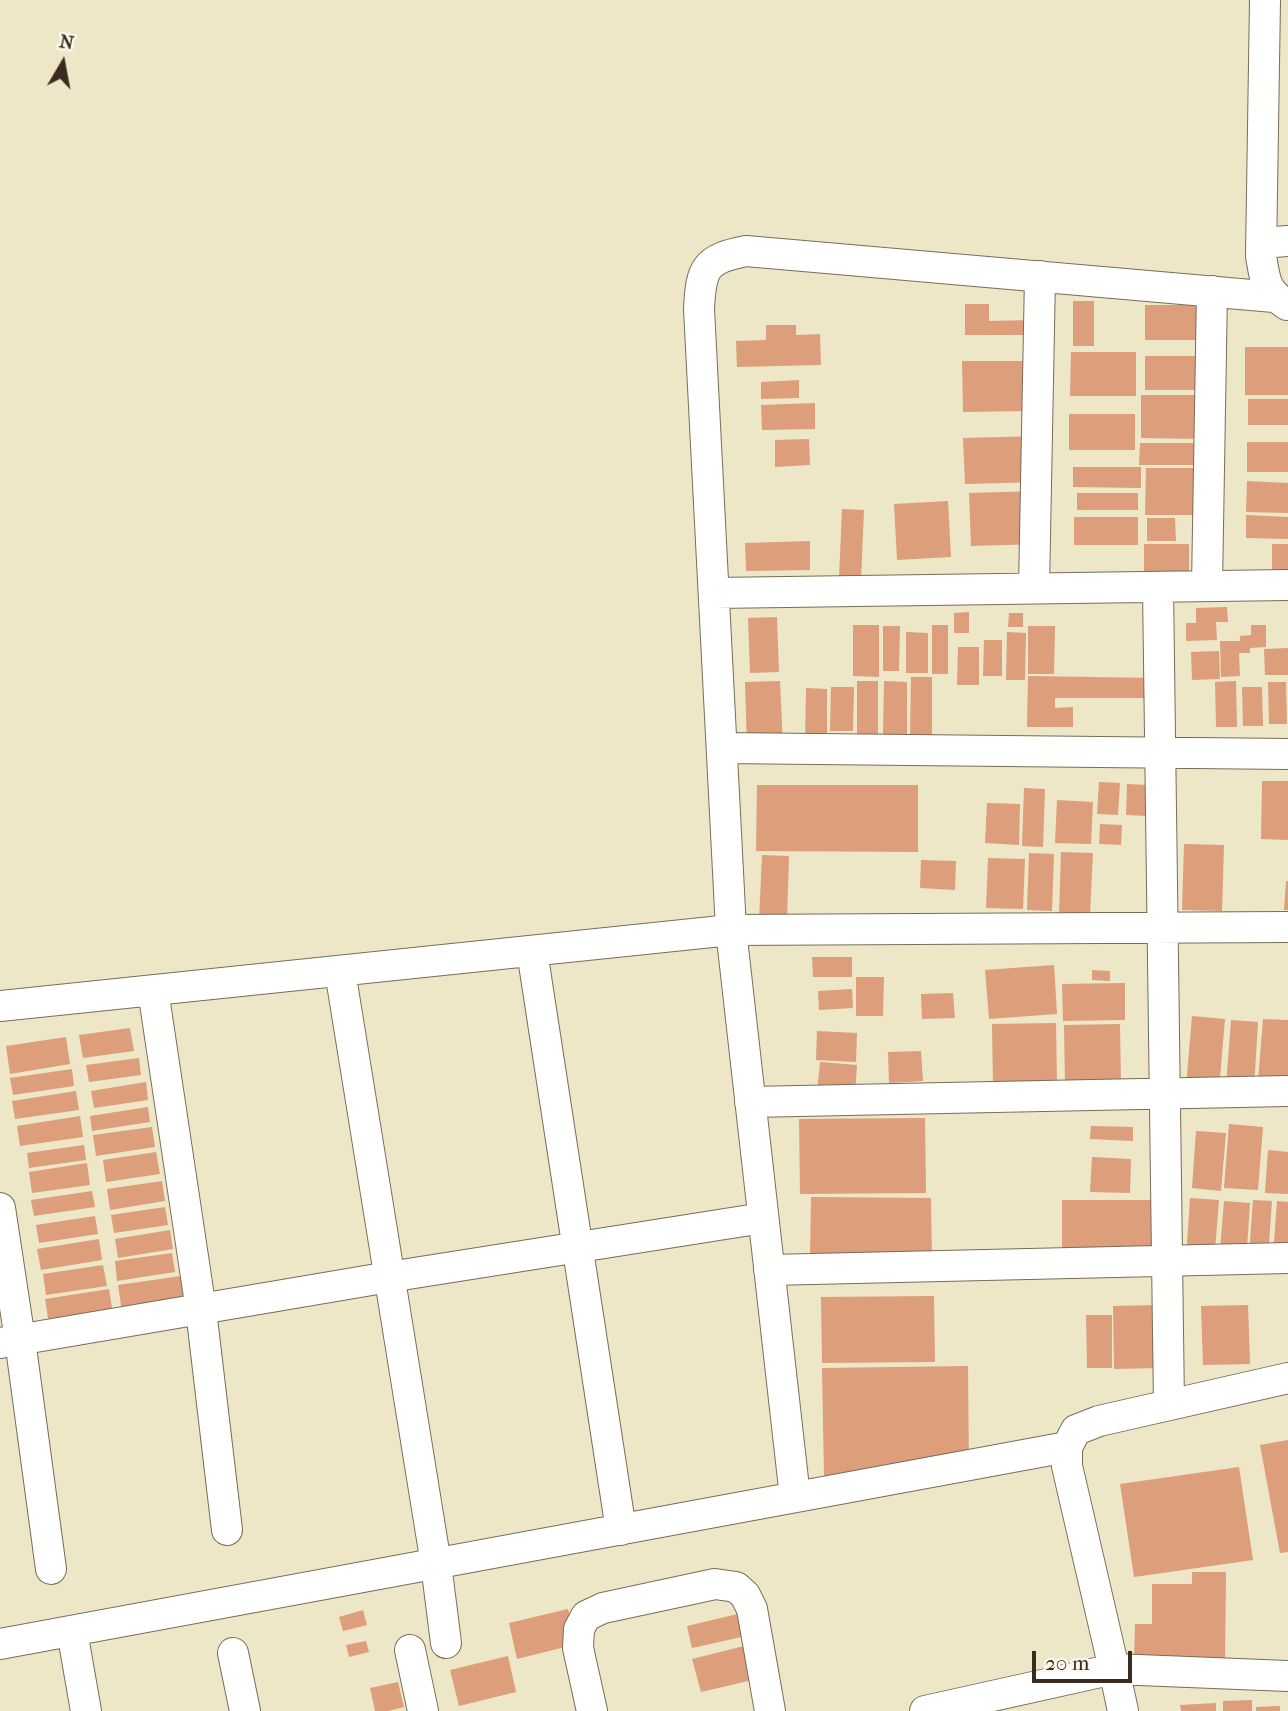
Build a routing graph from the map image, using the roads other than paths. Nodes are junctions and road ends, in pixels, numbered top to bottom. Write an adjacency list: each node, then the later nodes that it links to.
1 (1265, 0): 2 (street)
2 (1275, 242): 5 (street)
3 (1040, 276): 4 (street); 9 (street); 10 (street)
4 (1212, 291): 5 (street); 7 (street)
5 (1281, 301)
6 (1288, 585): 7 (street)
7 (1207, 586): 8 (street)
8 (1158, 587): 9 (street); 12 (street)
9 (1034, 588): 10 (street)
10 (714, 593): 11 (street)
11 (722, 748): 12 (street); 16 (street)
12 (1160, 753): 13 (street); 15 (street)
13 (1288, 754)
14 (1288, 927): 15 (street)
15 (1163, 928): 16 (street); 22 (street)
16 (731, 930): 17 (street); 23 (street)
17 (532, 951): 18 (street); 26 (street)
18 (340, 971): 19 (street); 30 (street)
19 (153, 990): 20 (street); 31 (street)
20 (0, 1006)
21 (1288, 1091): 22 (street)
22 (1165, 1093): 23 (street); 28 (street)
23 (750, 1102): 25 (street)
24 (0, 1208): 32 (street)
25 (763, 1218): 26 (street); 29 (street)
26 (578, 1247): 30 (street); 38 (street)
27 (1288, 1258): 28 (street)
28 (1167, 1261): 29 (street); 34 (street)
29 (769, 1270): 36 (street)
30 (389, 1278): 31 (street); 39 (street)
31 (201, 1310): 32 (street); 37 (street)
32 (10, 1342): 40 (street)
33 (1288, 1378): 34 (street)
34 (1169, 1405): 35 (street)
35 (1068, 1447): 36 (street); 46 (street)
36 (795, 1497): 38 (street)
37 (227, 1530)
38 (621, 1530): 39 (street)
39 (436, 1564): 41 (street); 42 (street)
40 (51, 1569)
41 (72, 1631): 43 (street); 49 (street)
42 (446, 1643)
43 (0, 1644)
44 (411, 1650): 51 (street)
45 (233, 1653): 50 (street)
46 (1114, 1669): 47 (street); 48 (street); 54 (street)
47 (1288, 1676)
48 (944, 1709)
49 (86, 1711)
50 (245, 1711)
51 (423, 1711)
52 (592, 1711): 53 (street)
53 (770, 1711)
54 (1123, 1711)

